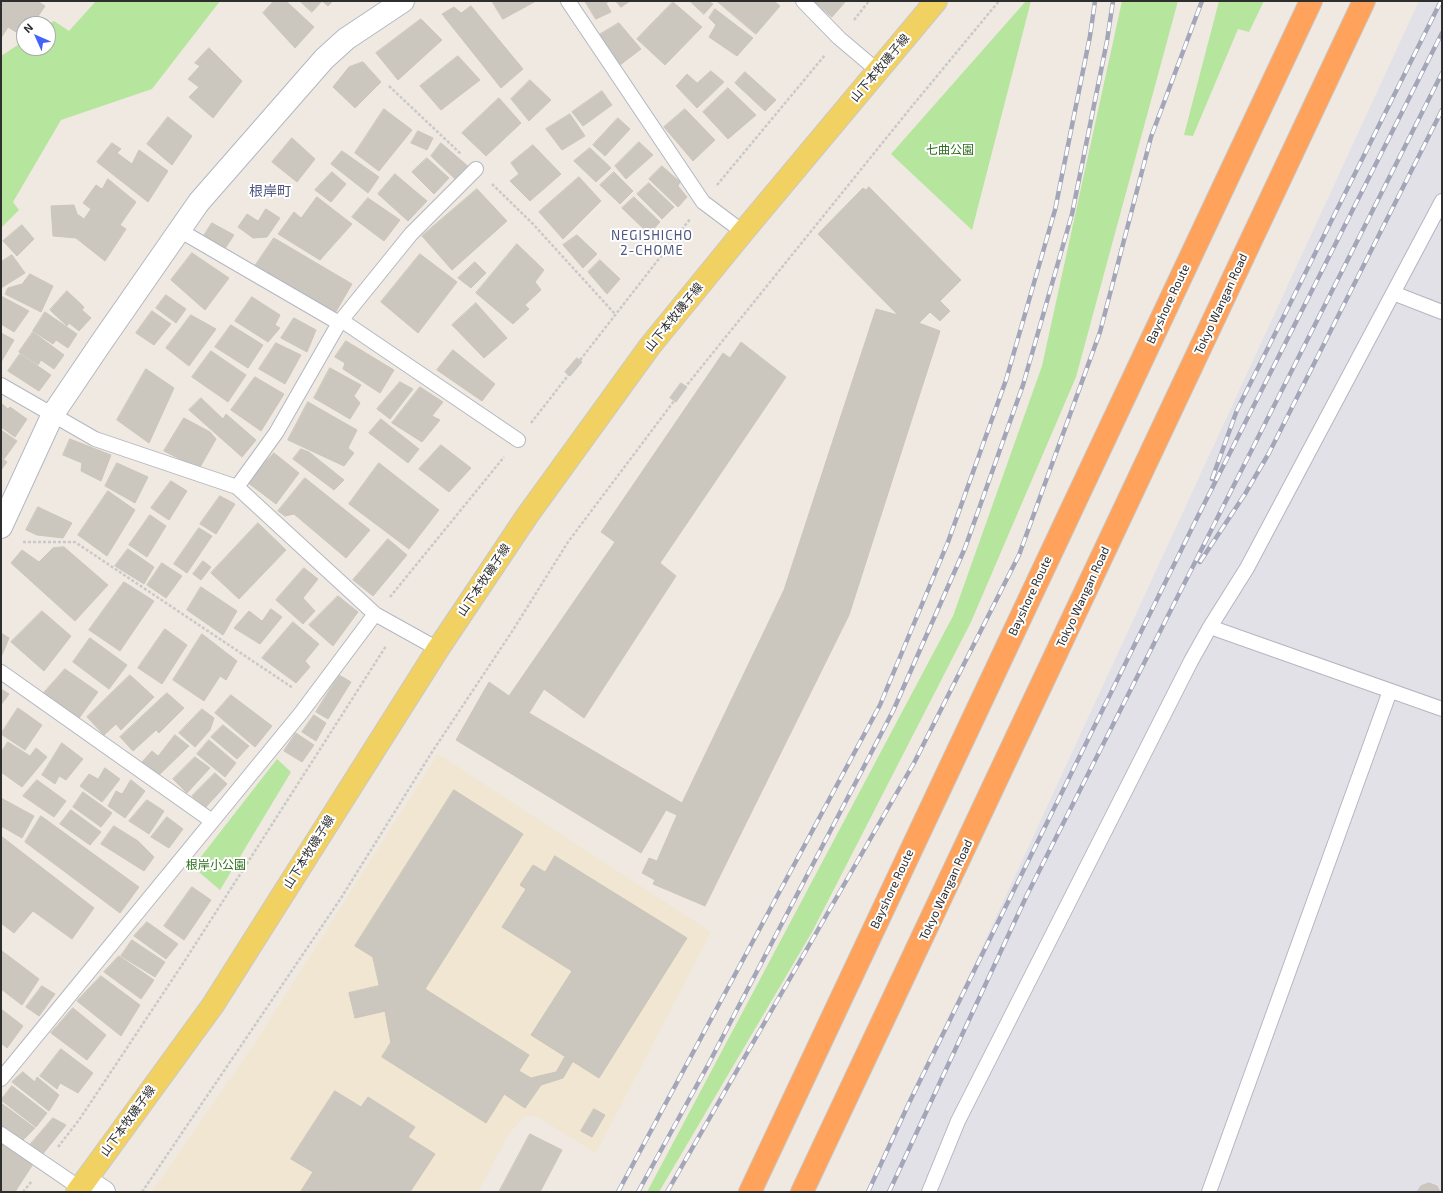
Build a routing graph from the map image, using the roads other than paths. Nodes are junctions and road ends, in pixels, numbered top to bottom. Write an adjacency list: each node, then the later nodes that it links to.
1 (403, 1): 13 (street)
2 (568, 1): 14 (lane)
3 (803, 1): 9 (lane)
4 (936, 1): 9 (main road, 山下本牧磯子線)
5 (1310, 1): 34 (highway, Bayshore Route)
6 (1318, 1): 35 (highway)
7 (1364, 1): 36 (highway, Tokyo Wangan Road)
8 (1372, 1): 37 (highway)
9 (878, 71): 14 (main road, 山下本牧磯子線)
10 (476, 169): 17 (lane)
11 (1442, 201): 12 (lane)
12 (1438, 219): 15 (lane)
13 (179, 230): 17 (lane); 19 (street)
14 (743, 232): 25 (main road, 山下本牧磯子線)
15 (1393, 293): 16 (lane); 24 (lane)
16 (1442, 312)
17 (338, 323): 20 (lane); 21 (lane)
18 (1, 385): 19 (lane)
19 (54, 414): 21 (lane); 22 (street)
20 (518, 440)
21 (237, 487): 23 (lane)
22 (1, 527)
23 (375, 614): 25 (lane); 29 (lane)
24 (1210, 627): 27 (lane); 38 (lane)
25 (438, 648): 32 (main road, 山下本牧磯子線)
26 (1, 672): 29 (lane)
27 (1390, 690): 28 (lane); 39 (lane)
28 (1442, 709)
29 (212, 821): 30 (lane)
30 (1, 1079)
31 (1, 1134): 32 (lane)
32 (81, 1187): 33 (street)
33 (104, 1192)
34 (750, 1192)
35 (760, 1192)
36 (802, 1192)
37 (812, 1192)
38 (929, 1192)
39 (1209, 1192)

